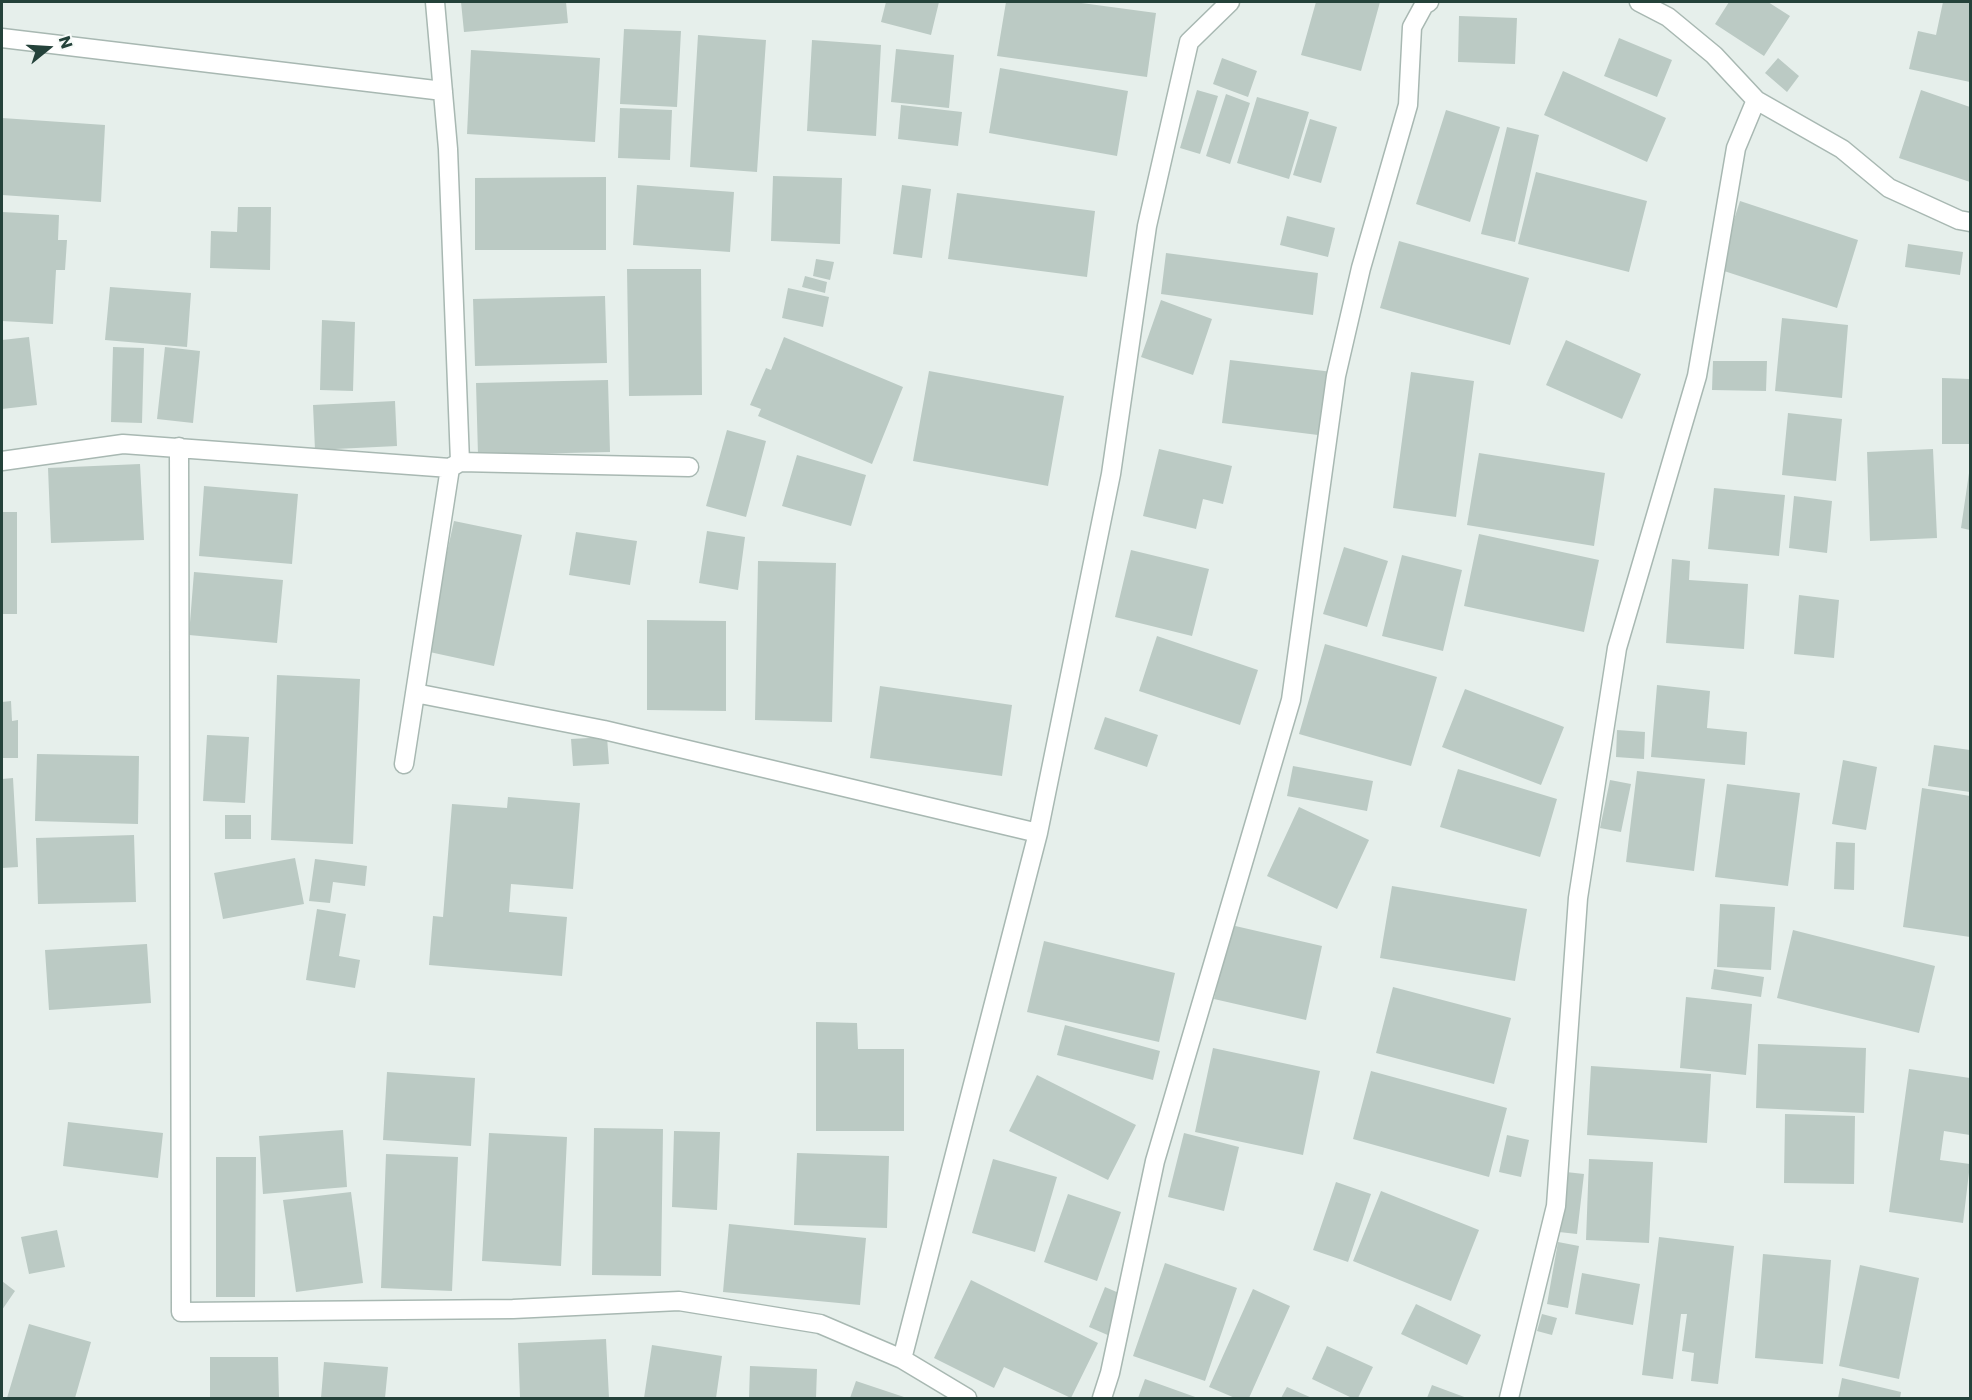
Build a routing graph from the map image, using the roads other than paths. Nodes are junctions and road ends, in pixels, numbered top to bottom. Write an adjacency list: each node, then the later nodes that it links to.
1 (435, 2): 6 (street)
2 (1230, 2): 15 (street)
3 (1429, 2): 18 (street)
4 (1639, 2): 7 (street)
5 (2, 38): 6 (street)
6 (443, 91): 11 (street)
7 (1756, 100): 8 (street); 19 (street)
8 (1971, 222)
9 (179, 447): 10 (street); 11 (street); 16 (street)
10 (2, 461)
11 (455, 465): 12 (street); 13 (street)
12 (689, 467)
13 (415, 693): 14 (street); 15 (street)
14 (404, 764)
15 (1038, 833): 16 (street)
16 (902, 1359): 17 (street)
17 (967, 1398)
18 (1102, 1398)
19 (1509, 1398)

